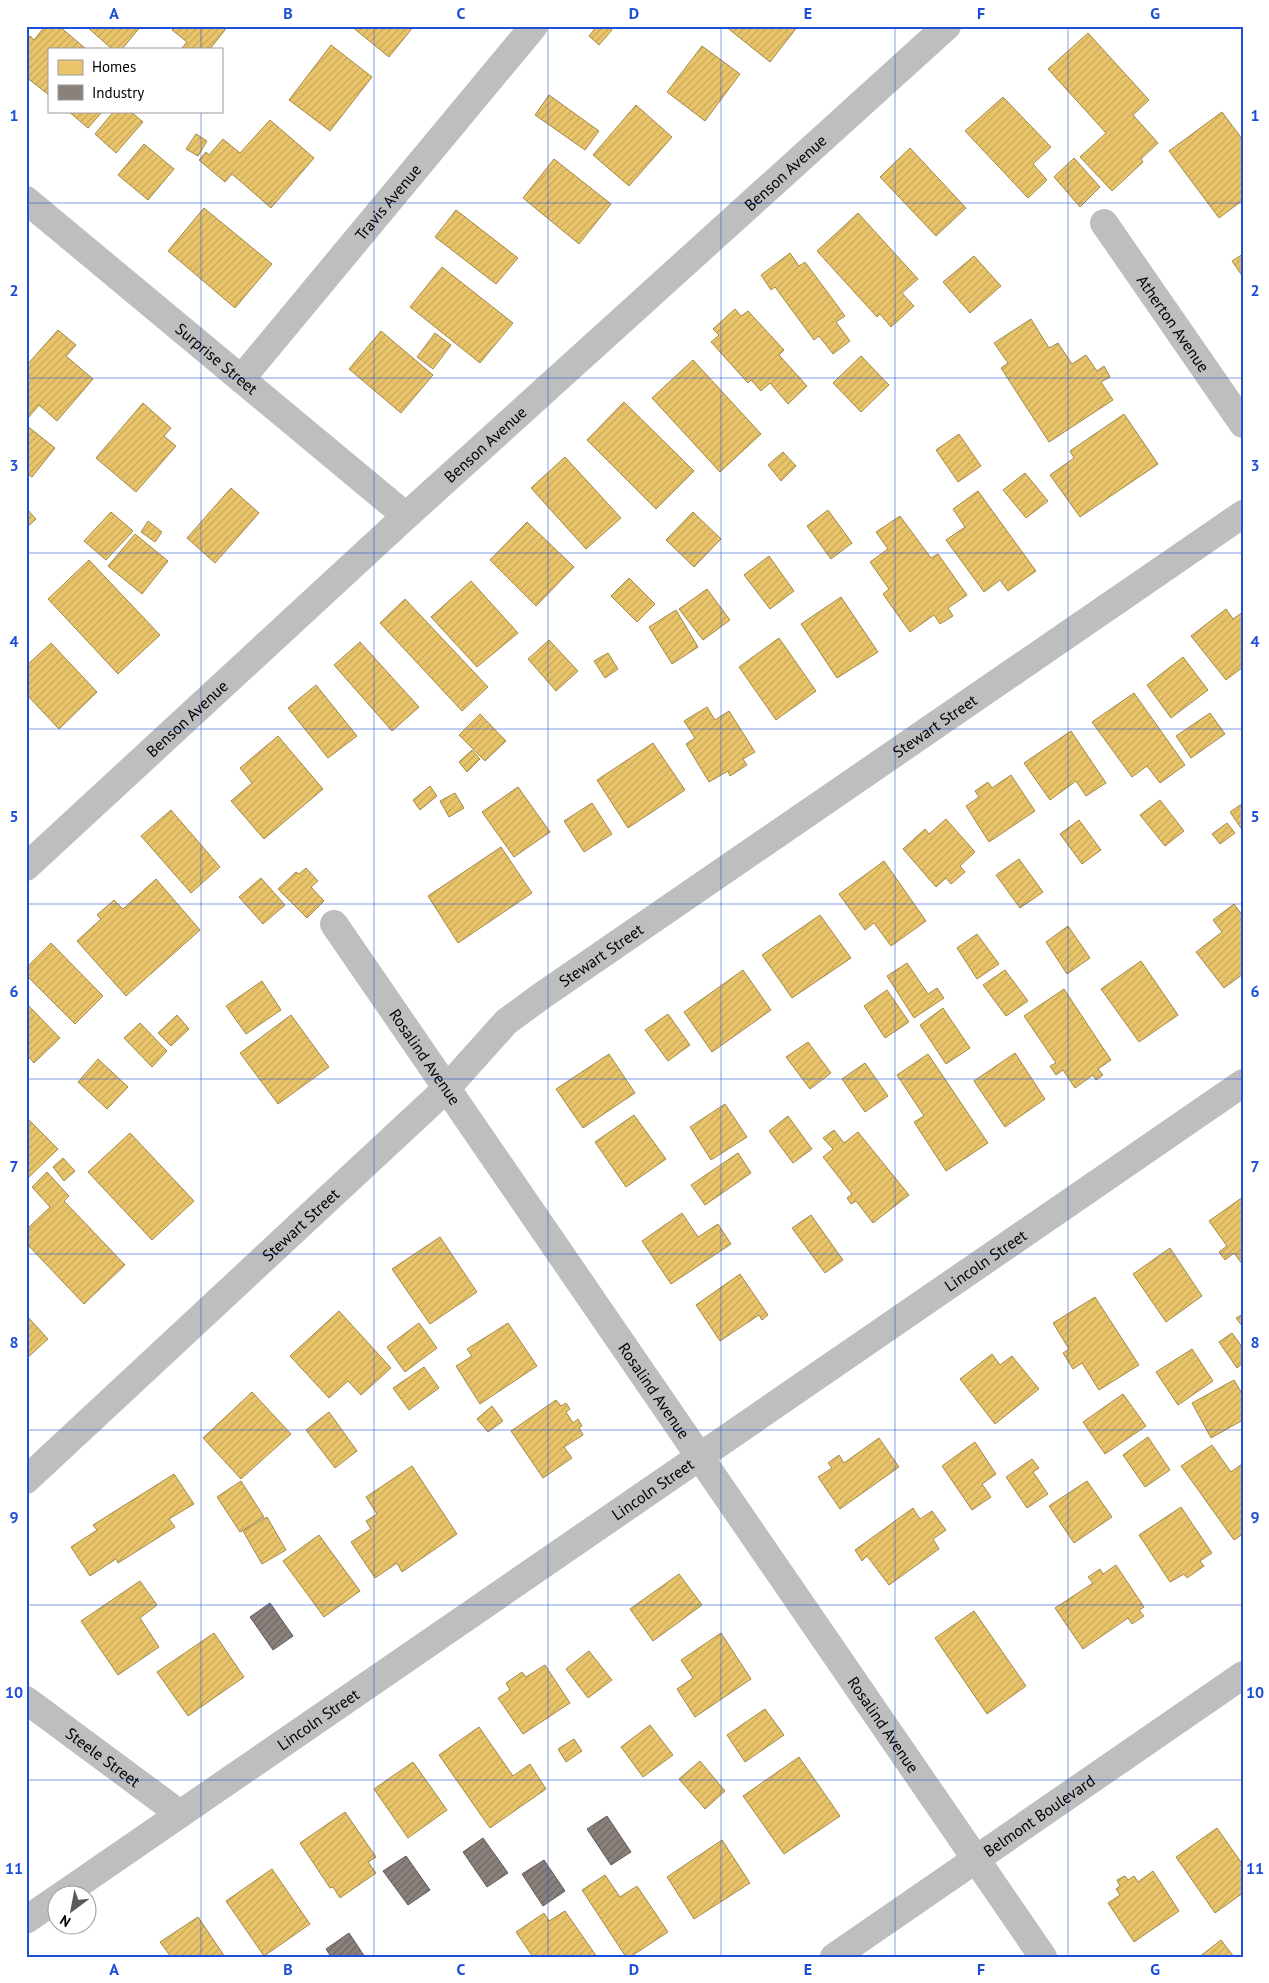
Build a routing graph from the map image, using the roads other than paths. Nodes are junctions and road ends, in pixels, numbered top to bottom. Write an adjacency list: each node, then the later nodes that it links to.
1 (534, 26): 5 (street, Travis Avenue)
2 (947, 26): 8 (street, Benson Avenue)
3 (26, 200): 5 (street, Surprise Street)
4 (1104, 223): 6 (street, Atherton Avenue)
5 (241, 378): 8 (street, Surprise Street)
6 (1243, 424)
7 (1243, 514): 12 (street, Stewart Street)
8 (406, 516): 9 (street, Benson Avenue)
9 (26, 867)
10 (334, 924): 12 (street, Rosalind Avenue)
11 (1243, 1084): 13 (street, Lincoln Street)
12 (446, 1088): 13 (street, Rosalind Avenue); 14 (street, Stewart Street)
13 (699, 1457): 17 (street, Lincoln Street); 18 (street, Rosalind Avenue)
14 (26, 1480)
15 (1243, 1675): 18 (street, Belmont Boulevard)
16 (26, 1700): 17 (street, Steele Street)
17 (180, 1814): 19 (street, Lincoln Street)
18 (975, 1859): 22 (street, Belmont Boulevard); 23 (street, Rosalind Avenue)
19 (76, 1886)
20 (48, 1905): 21 (street)
21 (26, 1920)
22 (834, 1957)
23 (1043, 1957)

